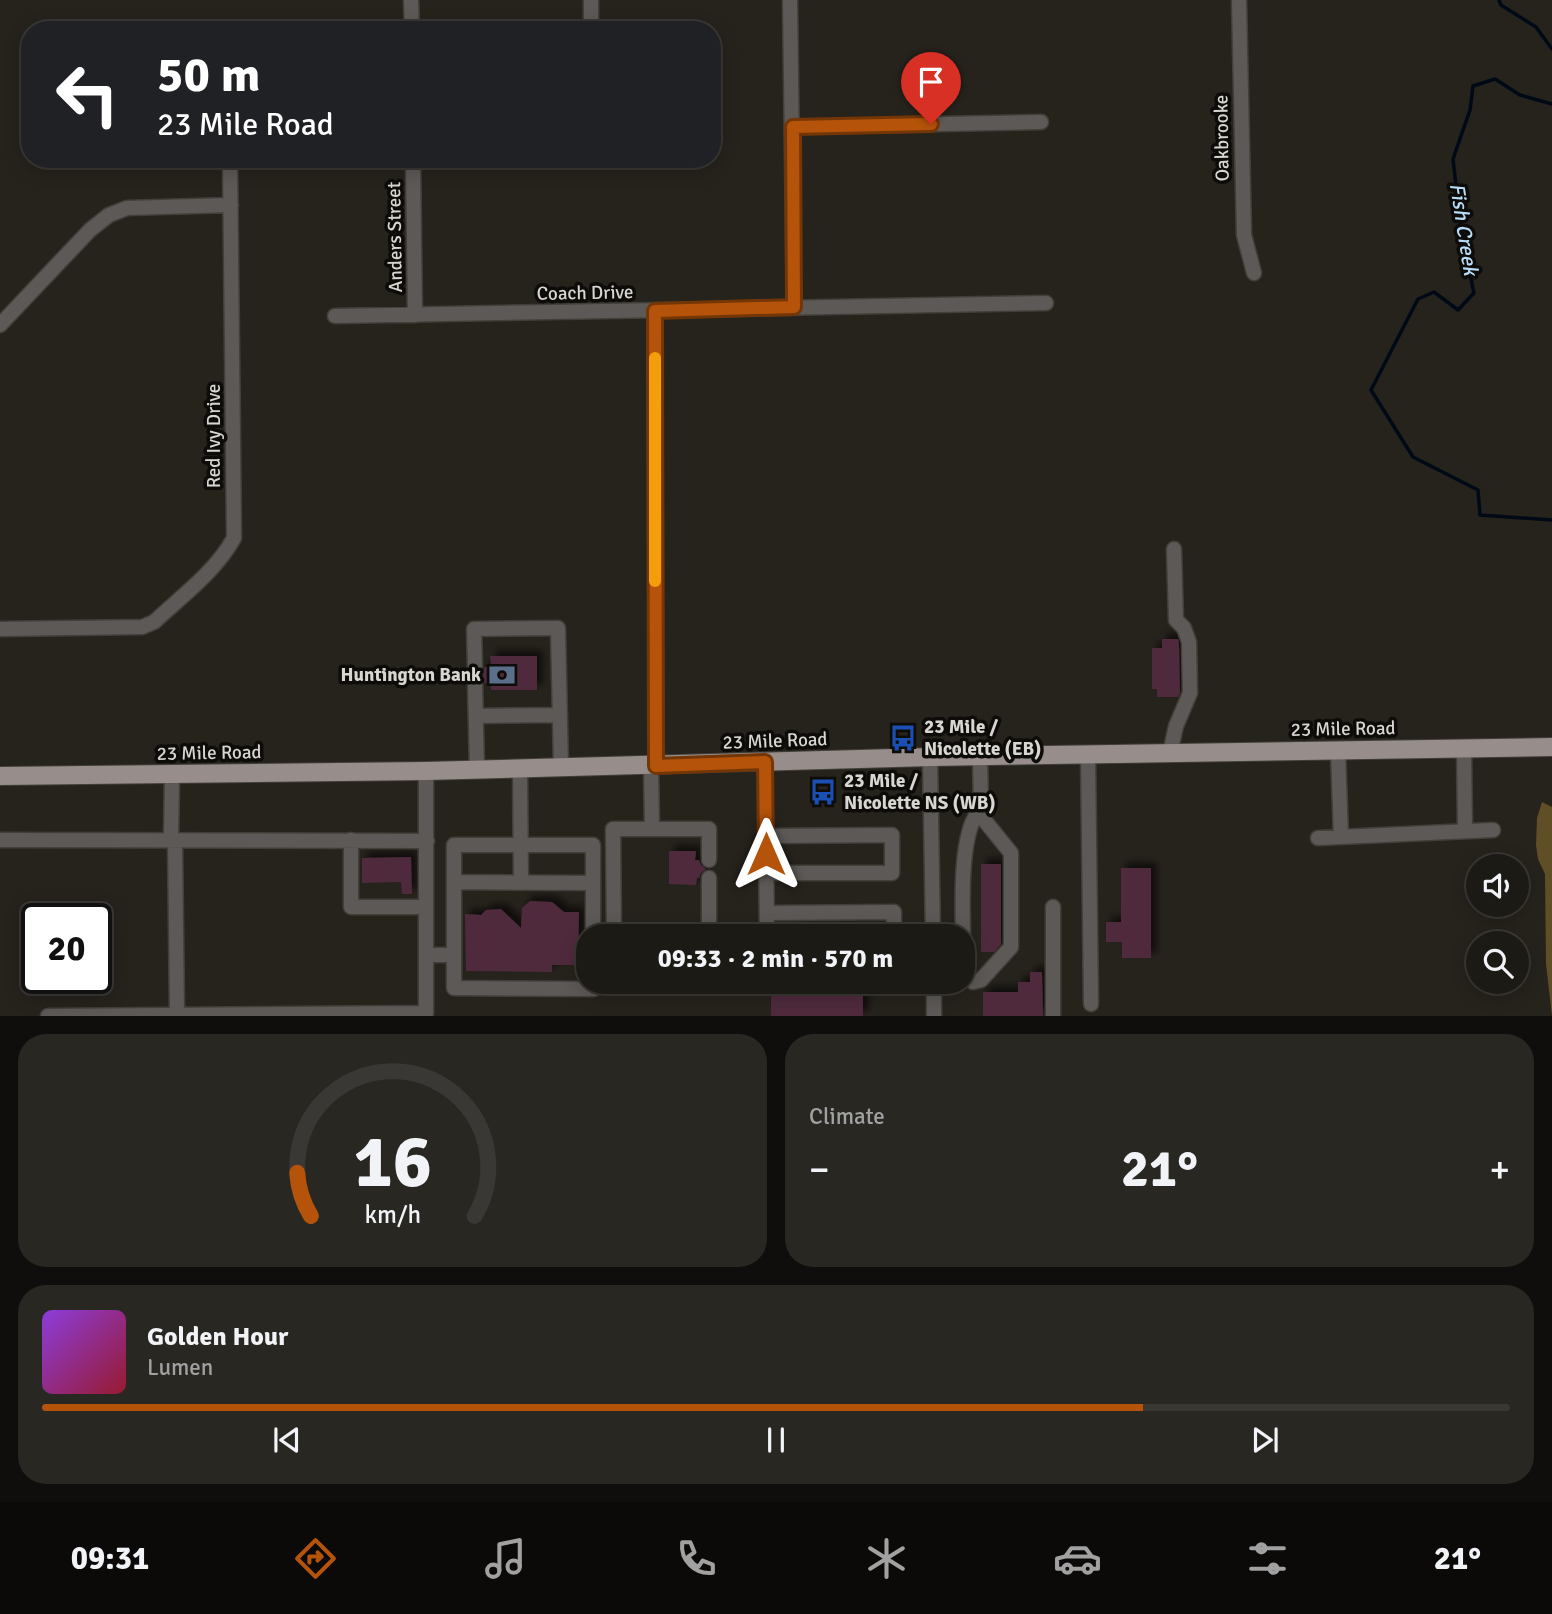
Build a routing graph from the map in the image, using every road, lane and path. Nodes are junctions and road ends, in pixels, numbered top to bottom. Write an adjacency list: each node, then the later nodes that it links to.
1 (411, 0): 5 (street)
2 (591, 0): 6 (street)
3 (790, 0): 8 (street)
4 (1239, 0): 12 (street, Oakbrooke)
5 (412, 21)
6 (591, 21)
7 (1041, 122): 8 (street)
8 (793, 127): 14 (street)
9 (230, 168): 11 (street, Red Ivy Drive)
10 (413, 168): 16 (street, Anders Street)
11 (231, 205): 18 (street); 20 (street, Red Ivy Drive)
12 (1254, 273)
13 (1045, 303): 14 (street, Coach Drive)
14 (794, 307): 15 (street, Coach Drive)
15 (655, 311): 16 (street, Coach Drive); 33 (street)
16 (415, 315): 17 (street, Coach Drive)
17 (335, 316)
18 (0, 325)
19 (1174, 549): 28 (street)
20 (0, 629)
21 (475, 667): 23 (street)
22 (475, 683): 24 (street)
23 (560, 715): 24 (street); 34 (street)
24 (476, 716): 36 (street)
25 (1552, 747): 26 (main road, 23 Mile Road)
26 (1464, 748): 27 (main road, 23 Mile Road); 43 (street)
27 (1338, 751): 28 (main road, 23 Mile Road); 45 (street)
28 (1170, 753): 29 (main road, 23 Mile Road)
29 (1088, 754): 30 (main road, 23 Mile Road); 71 (street)
30 (980, 756): 31 (main road, 23 Mile Road); 40 (street)
31 (930, 757): 32 (main road, 23 Mile Road); 66 (street)
32 (765, 762): 33 (main road, 23 Mile Road); 44 (street)
33 (653, 766): 34 (main road, 23 Mile Road); 41 (street)
34 (561, 767): 35 (main road, 23 Mile Road)
35 (520, 768): 36 (main road, 23 Mile Road); 51 (street)
36 (477, 769): 37 (main road, 23 Mile Road)
37 (426, 771): 38 (main road, 23 Mile Road); 50 (street)
38 (172, 775): 39 (main road, 23 Mile Road); 48 (street)
39 (0, 776)
40 (981, 809): 40 (street)
41 (652, 829): 52 (street); 62 (street)
42 (1493, 830): 43 (street)
43 (1465, 831): 45 (street)
44 (766, 836): 53 (street); 53 (street)
45 (1341, 836): 46 (street)
46 (1318, 838)
47 (0, 840): 48 (street)
48 (173, 840): 49 (street); 73 (street)
49 (351, 841): 50 (street); 58 (street)
50 (427, 841): 58 (street)
51 (521, 846): 55 (street); 56 (street); 57 (street)
52 (709, 860)
53 (766, 873): 60 (street)
54 (709, 878): 63 (street)
55 (454, 883): 56 (street); 68 (street)
56 (522, 883): 57 (street)
57 (593, 883): 61 (street)
58 (426, 907): 67 (street)
59 (1053, 907): 76 (street)
60 (767, 913): 64 (street); 65 (street)
61 (593, 924)
62 (614, 924)
63 (709, 924)
64 (767, 924)
65 (894, 924)
66 (933, 924)
67 (426, 955): 68 (street); 72 (street)
68 (454, 955): 69 (street)
69 (576, 989)
70 (934, 994): 75 (street)
71 (1091, 1004)
72 (420, 1014): 73 (street)
73 (177, 1015): 74 (street)
74 (48, 1016)
75 (934, 1016)
76 (1053, 1016)

